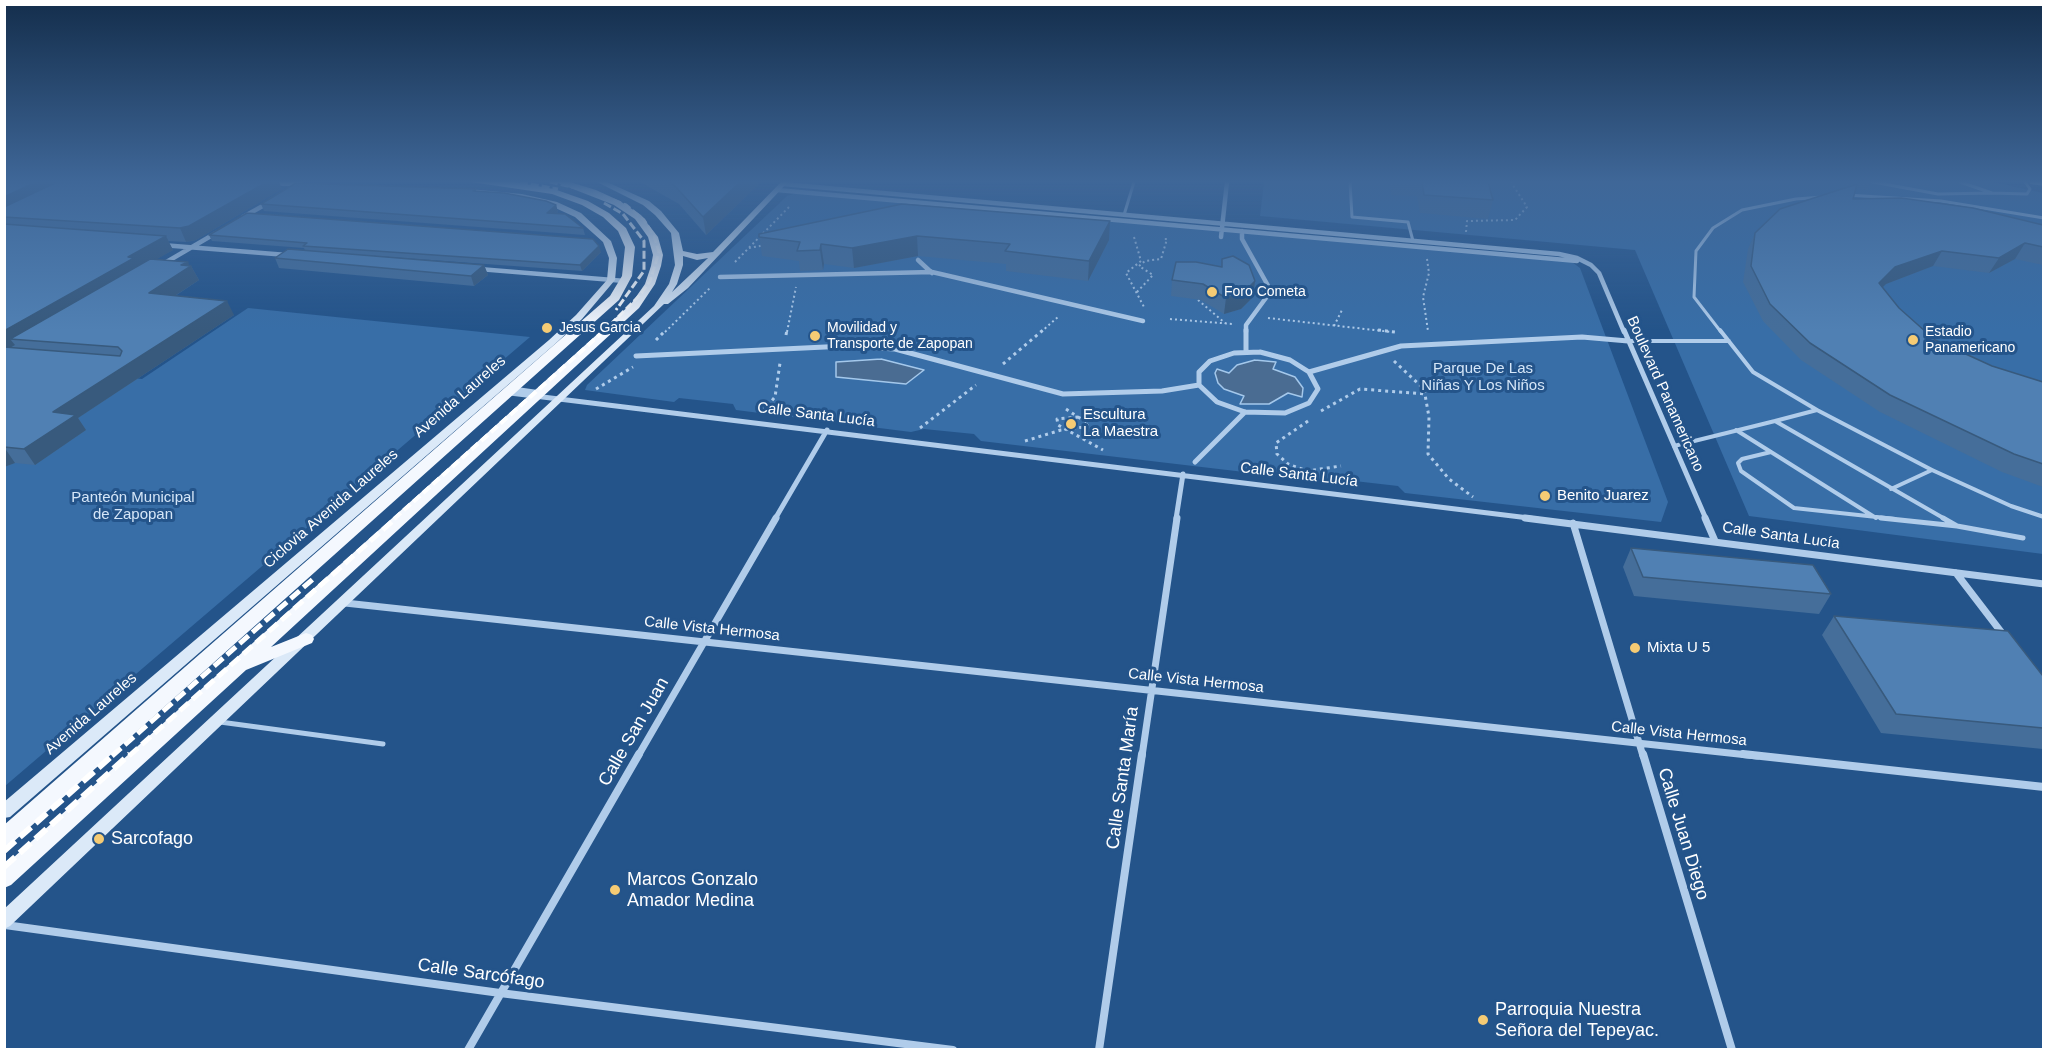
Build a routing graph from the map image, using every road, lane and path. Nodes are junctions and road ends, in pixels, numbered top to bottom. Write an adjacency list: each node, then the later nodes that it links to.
1 (220, 231): 21 (street)
2 (595, 231): 34 (main road)
3 (622, 231): 34 (main road, Avenida Laureles)
4 (649, 231): 59 (main road)
5 (673, 231): 23 (main road)
6 (737, 231): 24 (main road)
7 (1221, 231): 15 (street)
8 (1242, 231): 39 (street)
9 (1244, 231): 28 (street)
10 (1314, 231): 17 (street)
11 (1411, 231): 17 (lane)
12 (1467, 231): 20 (path)
13 (1711, 231): 47 (lane)
14 (1125, 236): 35 (path)
15 (1221, 237)
16 (1156, 239): 35 (path)
17 (1413, 240): 20 (street)
18 (156, 244): 21 (street)
19 (768, 244): 22 (path)
20 (1468, 246): 28 (street)
21 (191, 247): 25 (street); 29 (street)
22 (749, 248)
23 (680, 253): 24 (main road); 37 (main road)
24 (714, 254): 37 (main road)
25 (296, 255)
26 (1425, 255): 45 (path)
27 (918, 260): 31 (street)
28 (1585, 262): 46 (street, Boulevard Panamericano)
29 (160, 266)
30 (471, 269): 34 (street)
31 (932, 272): 32 (street); 33 (street); 41 (street)
32 (937, 277)
33 (720, 278)
34 (618, 280): 55 (main road, Avenida Laureles)
35 (1137, 292): 41 (path)
36 (1198, 300): 42 (path)
37 (657, 308): 60 (main road)
38 (1342, 310): 44 (path)
39 (1252, 316): 43 (street); 44 (path)
40 (1170, 319): 42 (path)
41 (1143, 321)
42 (1225, 323): 43 (path)
43 (1245, 325): 50 (street)
44 (1334, 326): 45 (path)
45 (1428, 336): 48 (path)
46 (1628, 341): 47 (lane); 48 (street); 69 (street, Boulevard Panamericano)
47 (1729, 341): 61 (lane)
48 (1429, 344): 49 (street)
49 (1382, 350): 53 (street); 58 (path)
50 (1246, 352): 53 (street); 54 (street)
51 (636, 356): 52 (street)
52 (645, 357): 56 (path); 57 (street)
53 (1309, 372): 62 (street)
54 (1199, 385): 57 (street); 62 (street)
55 (508, 389): 59 (street, Calle Santa Lucía); 67 (main road, Avenida Laureles); 70 (main road, Avenida Laureles)
56 (594, 390)
57 (1051, 391): 63 (path)
58 (1425, 393): 74 (path); 78 (path)
59 (542, 395): 60 (street, Calle Santa Lucía); 91 (main road)
60 (564, 397): 65 (street, Calle Santa Lucía); 87 (main road)
61 (1817, 410): 64 (lane); 75 (lane)
62 (1245, 412): 73 (street)
63 (1078, 417): 68 (path); 71 (path)
64 (1774, 421): 66 (lane); 77 (lane)
65 (827, 430): 76 (street, Calle Santa Lucía); 89 (street, Calle San Juan)
66 (1736, 430): 69 (lane); 72 (lane)
67 (459, 438): 70 (main road); 98 (main road, Avenida Laureles)
68 (1022, 442)
69 (1674, 446): 84 (street, Boulevard Panamericano)
70 (428, 448): 97 (main road, Avenida Laureles)
71 (1107, 452)
72 (1771, 452): 80 (lane); 80 (lane)
73 (1196, 462)
74 (1341, 466)
75 (1932, 470): 77 (lane); 79 (lane)
76 (1183, 474): 78 (street, Calle Santa Lucía); 92 (street, Calle Santa María)
77 (1891, 489): 82 (lane)
78 (1499, 514): 81 (street, Calle Santa Lucía)
79 (2043, 517)
80 (1878, 519): 82 (lane)
81 (1573, 523): 84 (street, Calle Santa Lucía); 94 (street, Calle Juan Diego)
82 (1957, 526): 83 (lane)
83 (2023, 538)
84 (1715, 541): 85 (street, Calle Santa Lucía)
85 (1956, 573): 86 (street, Calle Santa Lucía); 90 (street)
86 (2043, 584)
87 (345, 603): 88 (main road); 89 (street, Calle Vista Hermosa)
88 (306, 639): 91 (main road); 93 (main road)
89 (704, 642): 92 (street, Calle Vista Hermosa); 101 (street, Calle San Juan)
90 (2010, 643)
91 (236, 669): 99 (main road)
92 (1150, 690): 94 (street, Calle Vista Hermosa); 104 (street, Calle Santa María)
93 (218, 722): 95 (lane); 100 (main road)
94 (1640, 743): 96 (street, Calle Vista Hermosa); 105 (street, Calle Juan Diego)
95 (383, 744)
96 (2043, 787)
97 (4, 812)
98 (4, 838)
99 (4, 879)
100 (4, 923): 101 (street, Calle Sarcófago)
101 (500, 993): 102 (street, Calle San Juan); 103 (street, Calle Sarcófago)
102 (468, 1050)
103 (953, 1050)
104 (1099, 1050)
105 (1732, 1050)

